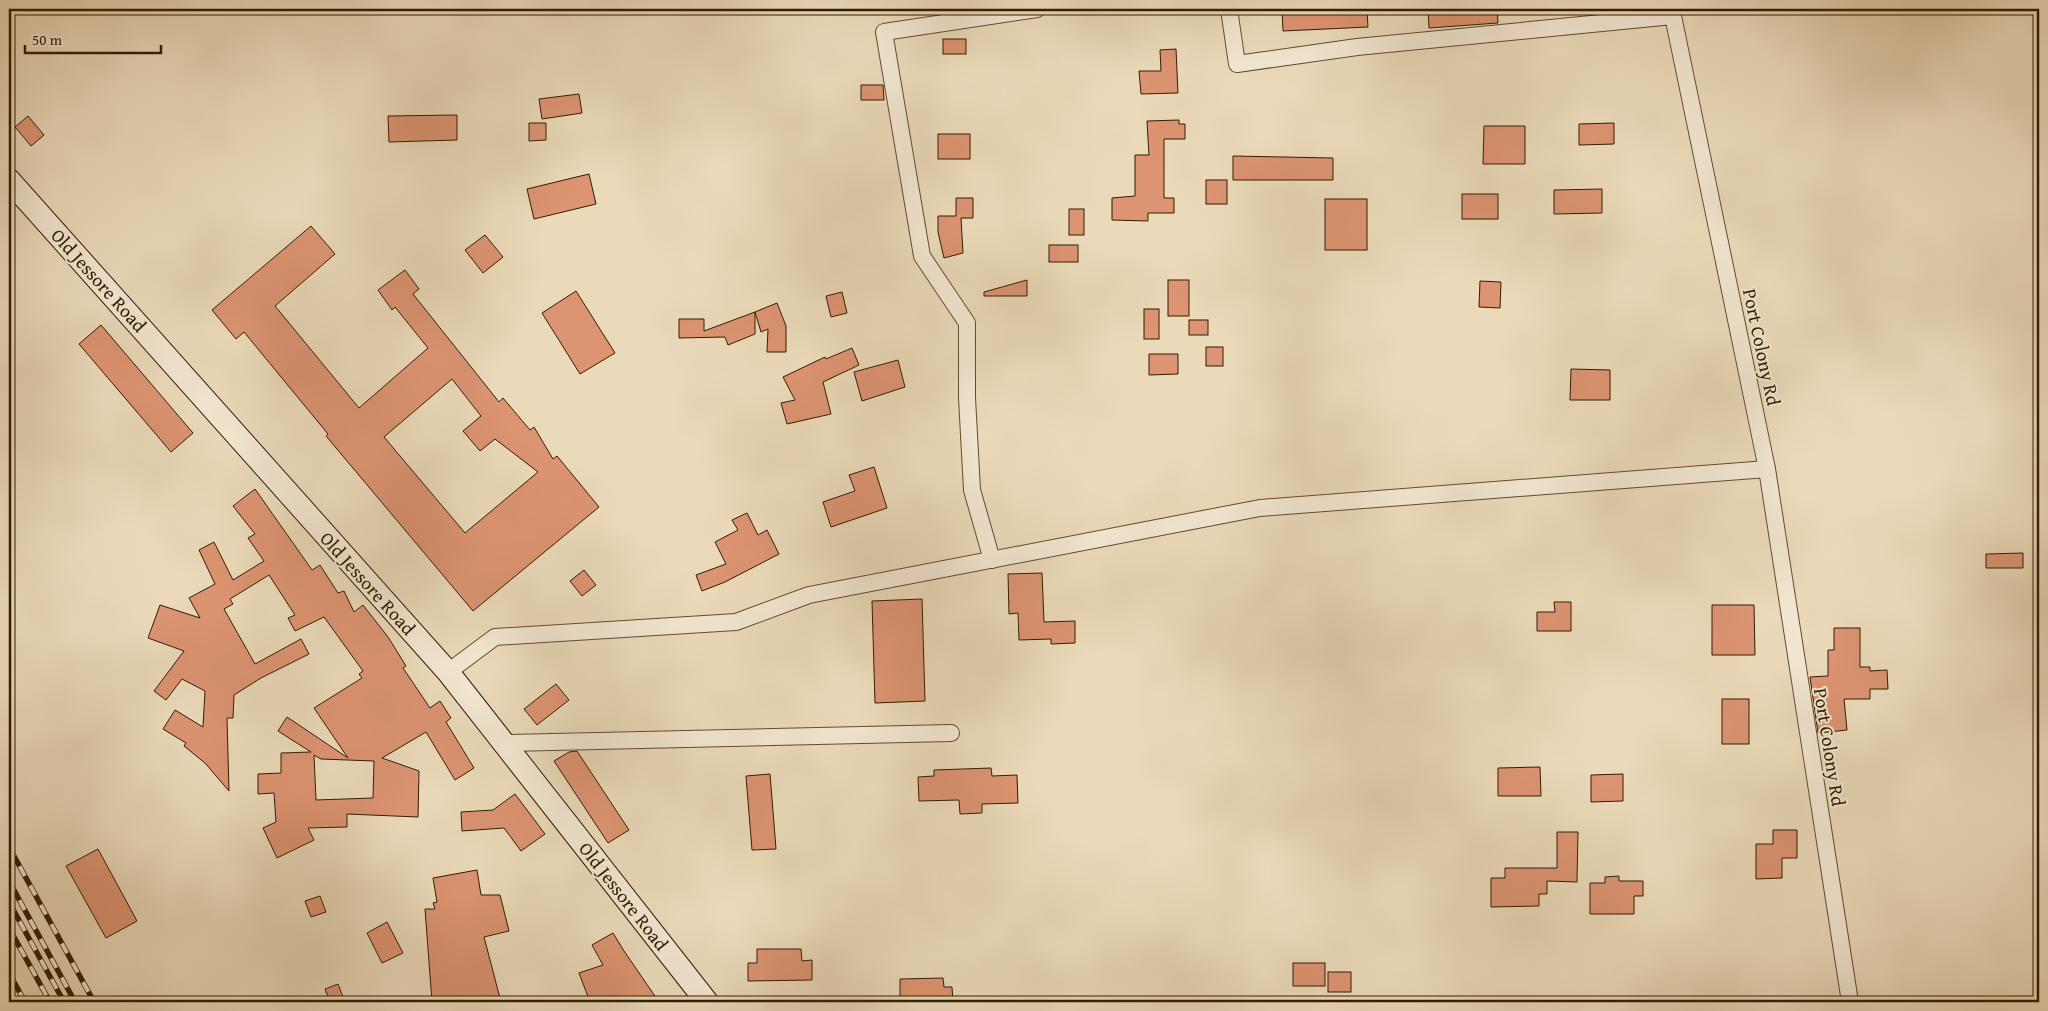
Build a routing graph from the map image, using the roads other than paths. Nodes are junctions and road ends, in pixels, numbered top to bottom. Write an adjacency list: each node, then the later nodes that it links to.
1 (1036, 9): 5 (street)
2 (1229, 9): 4 (street, Port Colony Rd)
3 (9, 180): 6 (main road, Old Jessore Road)
4 (1767, 468): 5 (street); 10 (street, Port Colony Rd)
5 (992, 560): 6 (street)
6 (448, 672): 8 (main road, Old Jessore Road)
7 (951, 733): 8 (street)
8 (503, 743): 9 (main road, Old Jessore Road)
9 (707, 1002)
10 (1850, 1002)

